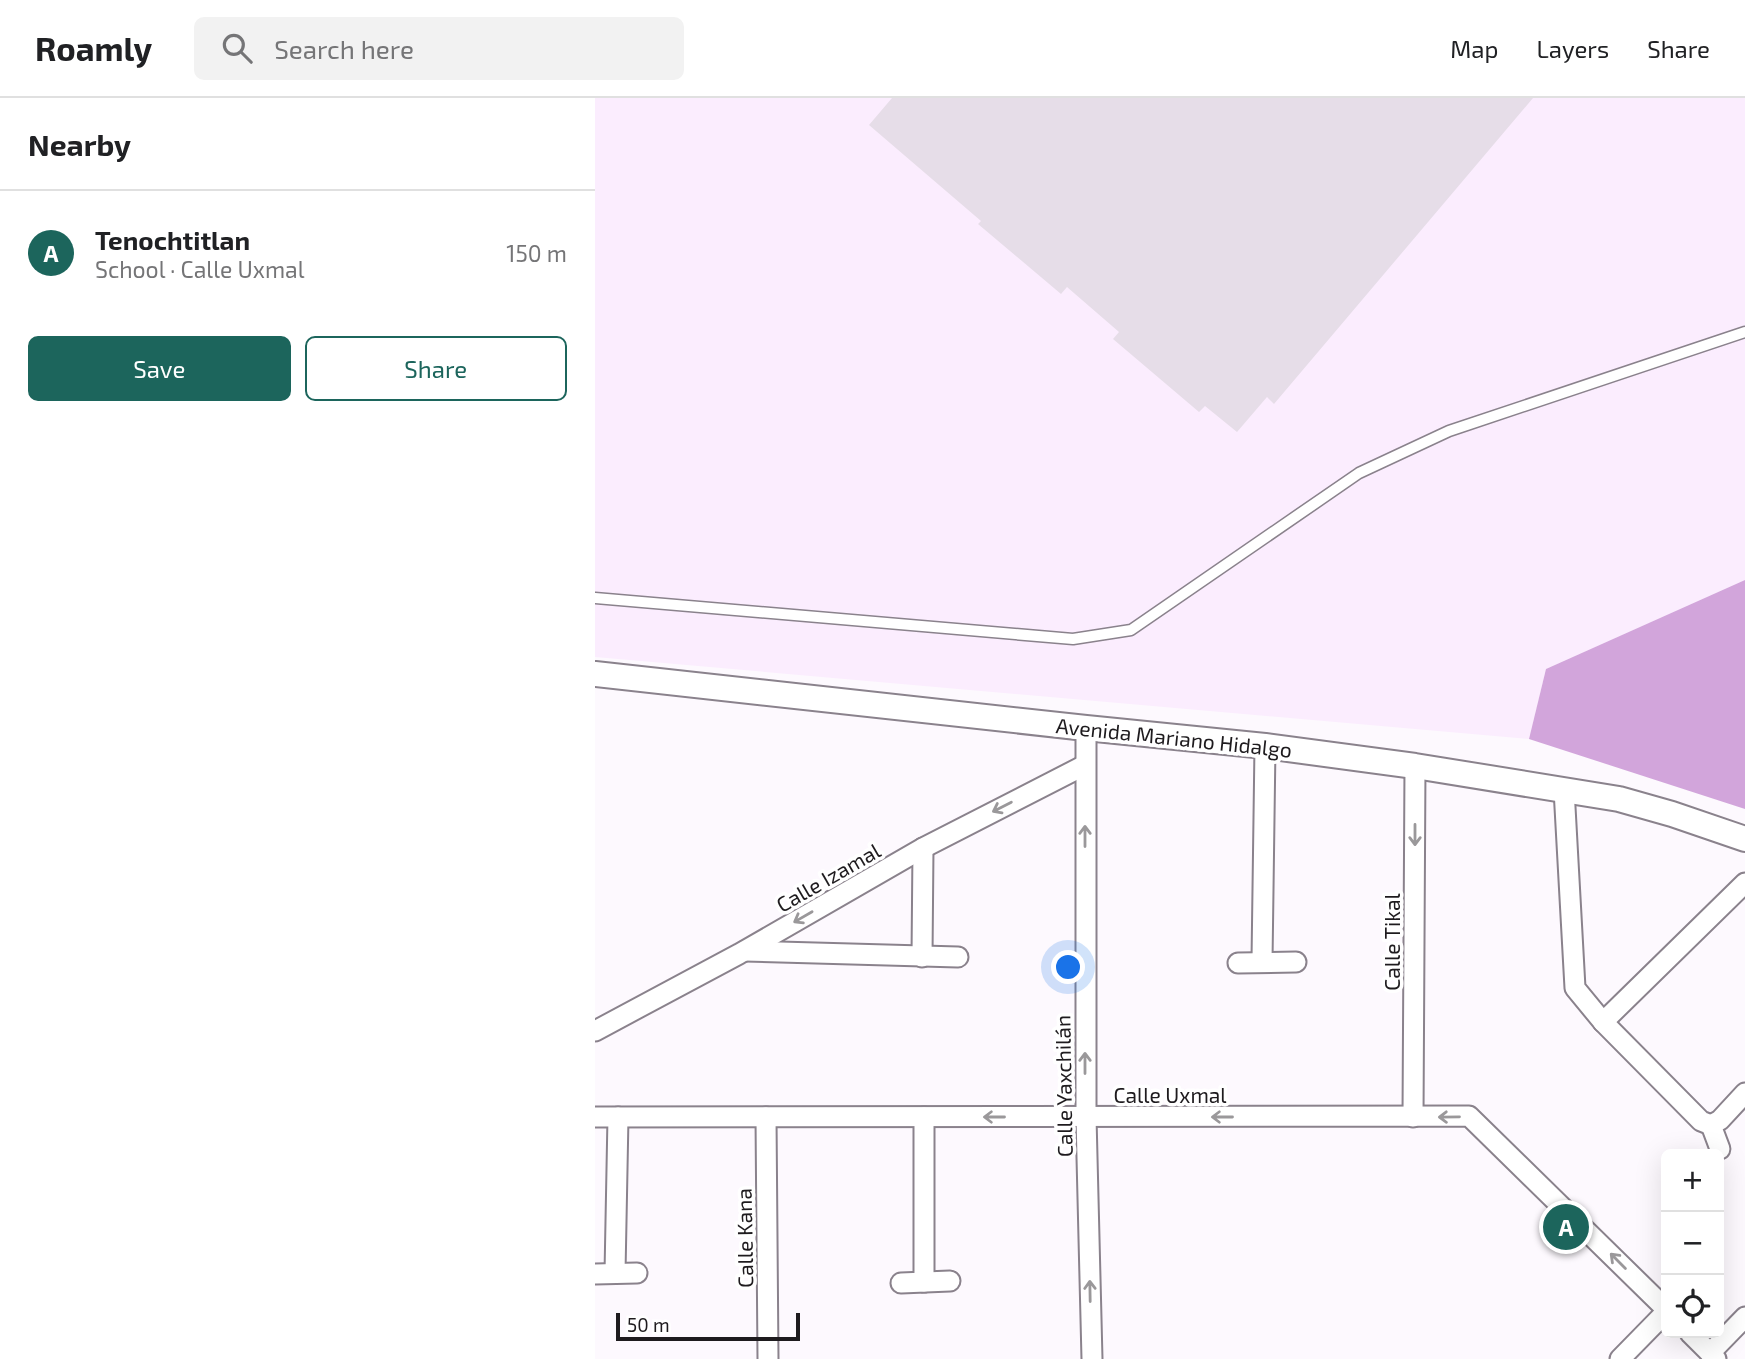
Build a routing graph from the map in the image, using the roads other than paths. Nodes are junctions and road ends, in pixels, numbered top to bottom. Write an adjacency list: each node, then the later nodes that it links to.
1 (1745, 332): 2 (lane)
2 (595, 598)
3 (595, 674): 4 (street, Avenida Mariano Hidalgo)
4 (1086, 728): 5 (street, Avenida Mariano Hidalgo); 6 (street, Calle Yaxchilán)
5 (1265, 746): 7 (street, Avenida Mariano Hidalgo); 15 (street)
6 (1085, 765): 10 (street, Calle Izamal, one-way to 10); 25 (street, Calle Yaxchilán, one-way to 6)
7 (1415, 766): 8 (street, Avenida Mariano Hidalgo); 26 (street, Calle Tikal, one-way to 26)
8 (1564, 789): 9 (street, Avenida Mariano Hidalgo); 18 (street)
9 (1745, 839)
10 (923, 848): 12 (street, Calle Izamal, one-way to 12); 13 (street)
11 (1745, 883): 18 (street)
12 (744, 951): 13 (street); 19 (street, Calle Izamal)
13 (922, 957): 14 (street)
14 (958, 957)
15 (1262, 961): 16 (street); 17 (street)
16 (1296, 962)
17 (1238, 963)
18 (1603, 1022): 27 (street)
19 (595, 1031)
20 (1745, 1093): 27 (street)
21 (595, 1117): 22 (street, Calle Uxmal)
22 (618, 1117): 23 (street, Calle Uxmal); 29 (street)
23 (766, 1117): 24 (street, Calle Uxmal); 40 (street, Calle Kana)
24 (924, 1117): 25 (street, Calle Uxmal, one-way to 24); 33 (street)
25 (1086, 1117): 26 (street, Calle Uxmal, one-way to 25); 41 (street, Calle Yaxchilán, one-way to 25)
26 (1413, 1117): 35 (street, Calle Uxmal, one-way to 26)
27 (1711, 1125): 28 (street)
28 (1720, 1149)
29 (615, 1273): 30 (street); 31 (street)
30 (637, 1273)
31 (595, 1274)
32 (950, 1281): 33 (street)
33 (924, 1282): 34 (street)
34 (901, 1283)
35 (1661, 1305)
36 (1661, 1315): 42 (street)
37 (1745, 1317): 39 (street)
38 (1695, 1338): 39 (street)
39 (1713, 1356)
40 (768, 1359)
41 (1092, 1359)
42 (1620, 1359)

